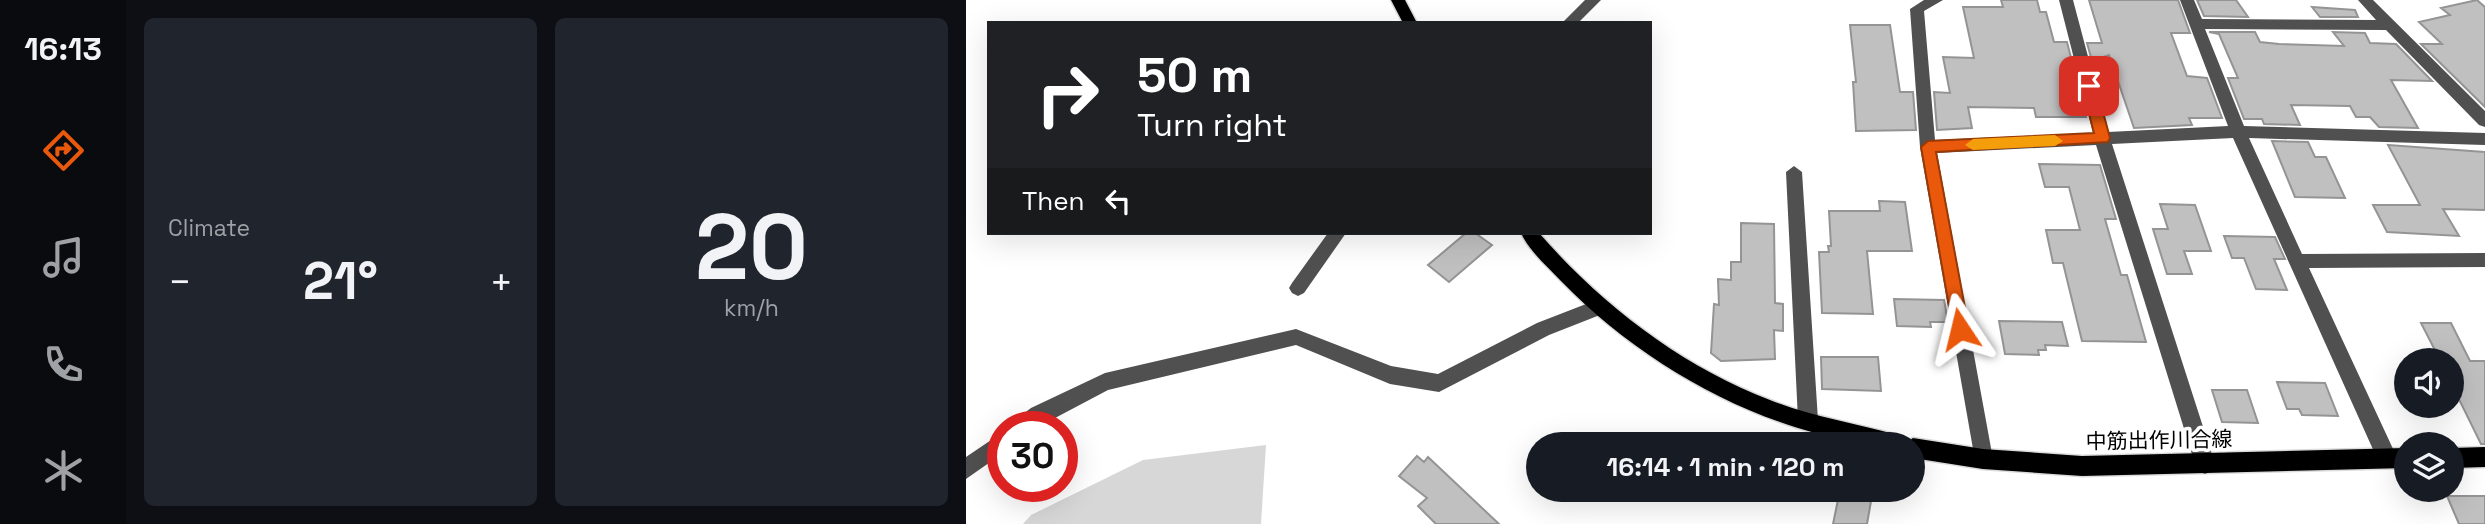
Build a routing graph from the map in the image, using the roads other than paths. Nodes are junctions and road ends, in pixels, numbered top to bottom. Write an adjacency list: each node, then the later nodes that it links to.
1 (1398, 0): 7 (main road)
2 (1594, 0): 8 (street)
3 (1936, 0): 15 (street)
4 (2066, 0): 13 (street)
5 (2187, 0): 9 (street)
6 (2365, 0): 10 (street)
7 (1409, 21)
8 (1571, 21)
9 (2196, 24): 10 (street); 12 (street)
10 (2389, 25): 11 (street)
11 (2485, 121)
12 (2238, 132): 13 (street); 14 (street); 20 (street)
13 (2102, 138): 15 (street); 33 (street)
14 (2485, 139)
15 (1928, 147): 32 (street)
16 (1794, 172): 24 (street)
17 (1336, 235): 21 (street)
18 (1531, 235): 22 (main road)
19 (2485, 260): 20 (street)
20 (2296, 261): 27 (street)
21 (1298, 288)
22 (1599, 307): 23 (street); 24 (main road)
23 (1046, 411)
24 (1808, 420): 25 (main road)
25 (1851, 432)
26 (1925, 450): 32 (main road, 中筋出作川合線)
27 (2394, 452)
28 (987, 454): 34 (street)
29 (2485, 457): 31 (main road)
30 (2394, 458): 33 (main road, 中筋出作川合線)
31 (2464, 458)
32 (1983, 459): 33 (main road, 中筋出作川合線)
33 (2205, 464)
34 (966, 469)

